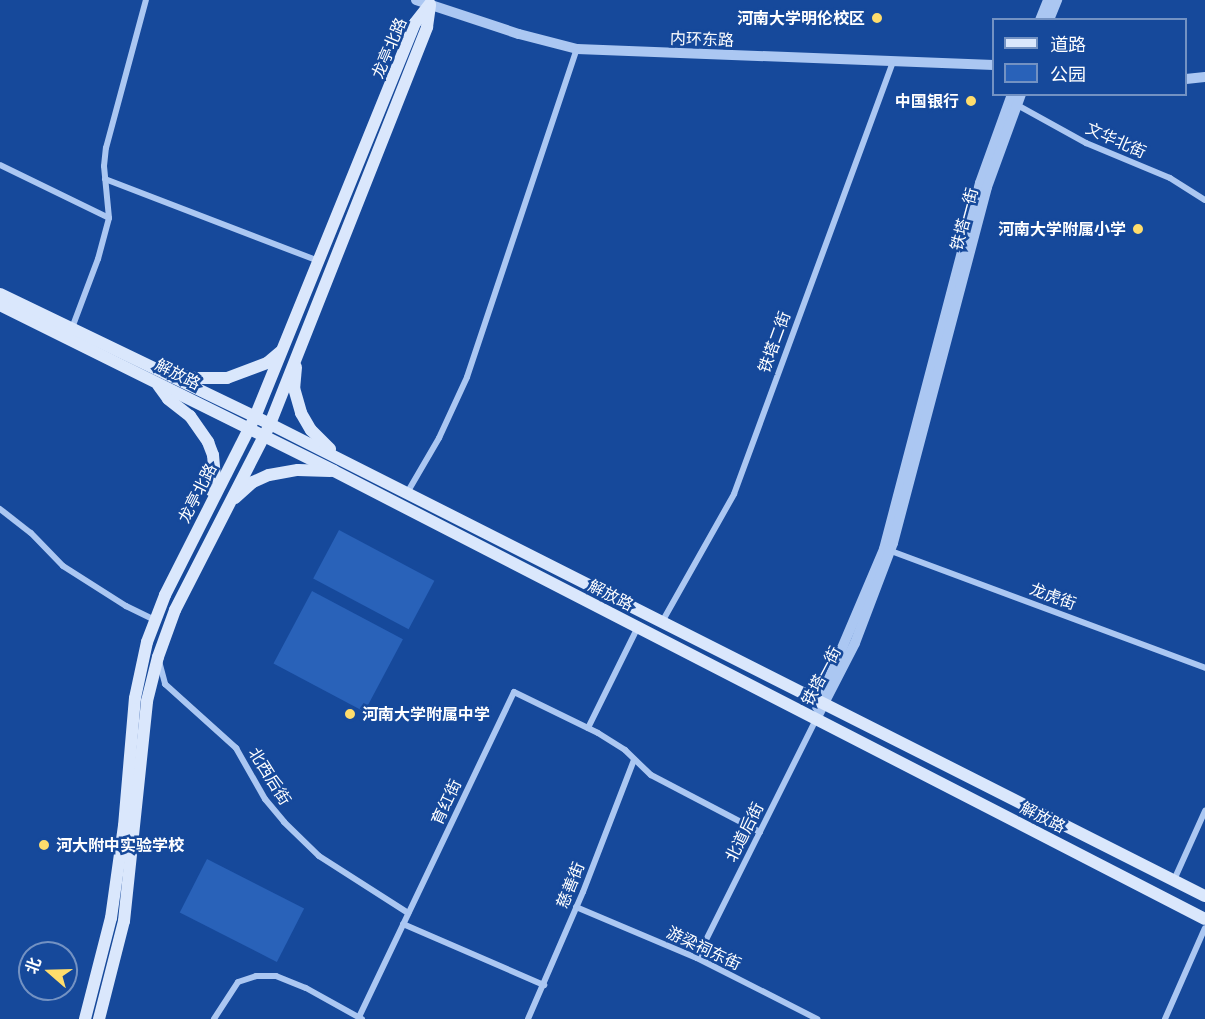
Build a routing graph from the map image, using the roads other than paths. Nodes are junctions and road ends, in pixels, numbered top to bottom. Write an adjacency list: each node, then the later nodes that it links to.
1 (146, 0): 15 (street)
2 (416, 0): 5 (street, 内环东路)
3 (1048, 0): 6 (street)
4 (1057, 0): 7 (street)
5 (430, 4): 8 (street, 内环东路); 18 (main road, 龙亭北路); 23 (main road, 龙亭北路)
6 (1041, 18)
7 (1050, 18)
8 (577, 49): 9 (street, 内环东路); 31 (street)
9 (893, 63): 10 (street, 内环东路); 37 (street, 铁塔二街)
10 (992, 64)
11 (1205, 76): 12 (street)
12 (1187, 79)
13 (1017, 98): 16 (street, 文华北街); 35 (street, 铁塔一街); 41 (street, 铁塔一街)
14 (0, 165): 17 (street)
15 (105, 179): 17 (street); 18 (street)
16 (1205, 200)
17 (109, 218): 21 (street)
18 (319, 261): 22 (main road, 龙亭北路)
19 (0, 294): 21 (main road, 解放路)
20 (0, 305): 24 (main road, 解放路)
21 (72, 329): 24 (main road, 解放路)
22 (283, 349): 24 (main road); 25 (main road, 龙亭北路)
23 (297, 352): 26 (main road, 龙亭北路); 29 (main road)
24 (158, 376): 25 (main road, 解放路); 27 (main road, 解放路); 33 (main road)
25 (255, 417): 26 (main road, 解放路); 27 (main road, 龙亭北路)
26 (270, 424): 28 (main road, 龙亭北路); 29 (main road, 解放路)
27 (249, 429): 28 (main road, 解放路); 33 (main road, 龙亭北路)
28 (264, 436): 30 (main road, 解放路); 34 (main road, 龙亭北路)
29 (342, 460): 31 (main road, 解放路)
30 (334, 471): 34 (main road); 38 (main road, 解放路)
31 (407, 492): 37 (main road, 解放路)
32 (0, 509): 36 (street)
33 (204, 514): 36 (main road, 龙亭北路)
34 (222, 515): 39 (main road, 龙亭北路)
35 (891, 551): 40 (street, 龙虎街); 41 (street, 铁塔一街)
36 (155, 620): 57 (main road, 龙亭北路)
37 (662, 622): 41 (main road, 解放路)
38 (638, 627): 42 (main road, 解放路); 43 (street)
39 (158, 657): 50 (street, 北西后街); 58 (main road, 龙亭北路)
40 (1205, 668)
41 (821, 702): 42 (street, 铁塔一街); 47 (main road, 解放路)
42 (816, 719): 46 (street, 北道后街); 51 (main road, 解放路)
43 (588, 728): 44 (street); 50 (street, 育红街)
44 (634, 760): 46 (street); 49 (street, 慈善街)
45 (1205, 811): 47 (street)
46 (760, 831): 54 (street, 北道后街)
47 (1174, 880): 48 (main road, 解放路)
48 (1205, 896)
49 (576, 907): 54 (street, 游梁祠东街); 55 (street, 慈善街)
50 (408, 913): 52 (street, 育红街)
51 (1205, 919)
52 (403, 924): 55 (street); 56 (street, 育红街)
53 (1205, 928): 62 (street)
54 (697, 958): 61 (street, 游梁祠东街)
55 (544, 985): 60 (street, 慈善街)
56 (360, 1018): 59 (street, 育红街)
57 (86, 1019)
58 (99, 1019)
59 (214, 1019)
60 (528, 1019)
61 (817, 1019)
62 (1165, 1019)

